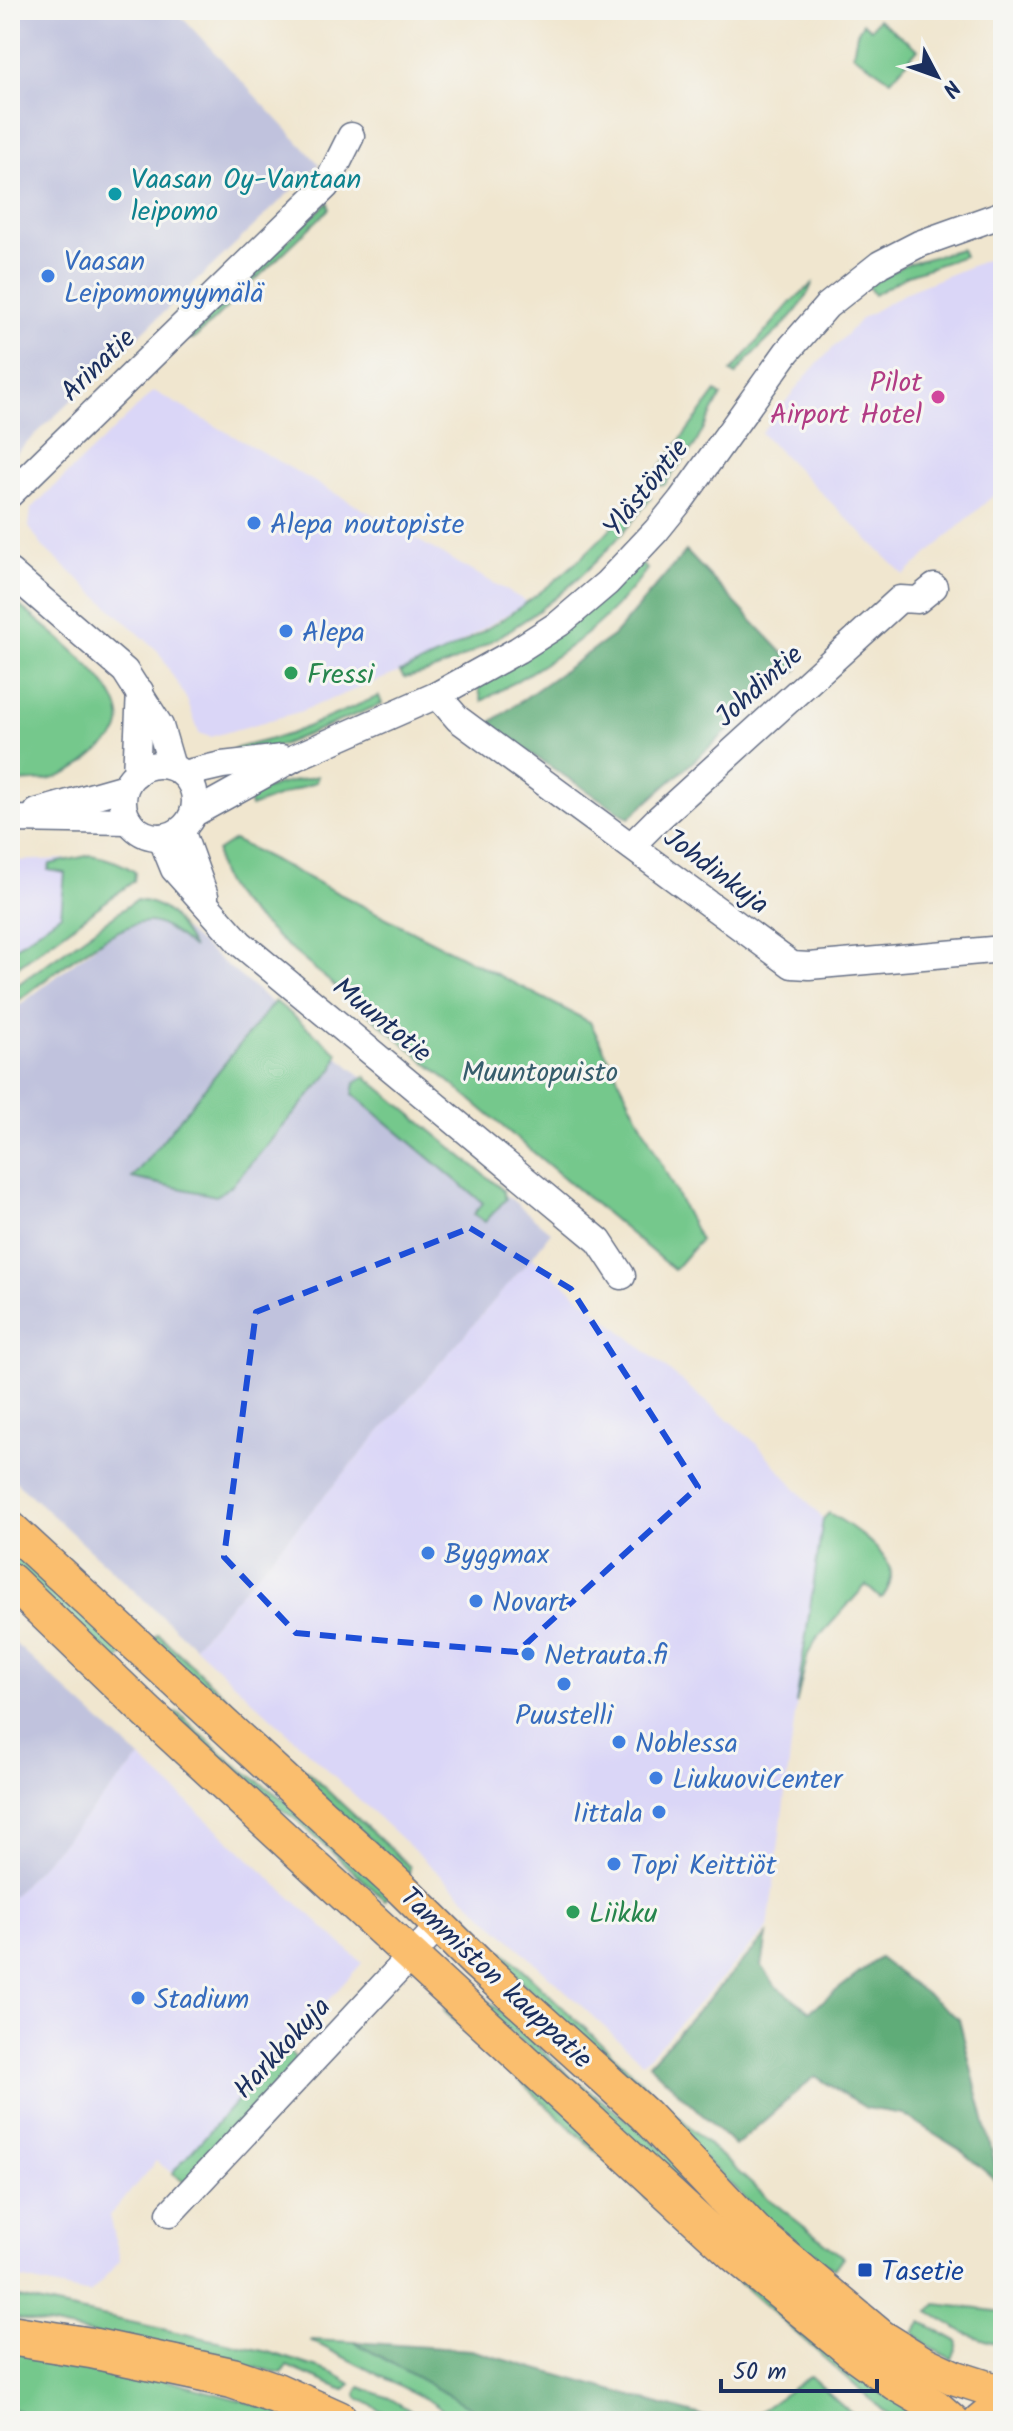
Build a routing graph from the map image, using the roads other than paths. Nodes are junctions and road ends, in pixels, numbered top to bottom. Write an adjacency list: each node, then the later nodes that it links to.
1 (351, 136): 3 (street, Arinatie)
2 (1003, 214): 7 (street, Ylästöntie)
3 (10, 494)
4 (10, 572): 6 (street)
5 (934, 587): 14 (street, Johdintie)
6 (140, 691): 9 (street); 10 (street)
7 (437, 695): 8 (street, Ylästöntie); 14 (street, Johdinkuja)
8 (296, 757): 9 (street, Ylästöntie); 13 (street, Ylästöntie)
9 (178, 770): 10 (street, Ylästöntie); 13 (street)
10 (130, 780): 11 (street, Ylästöntie); 12 (street)
11 (12, 819): 12 (street, Ylästöntie)
12 (129, 821): 13 (street, Ylästöntie)
13 (179, 827): 16 (street, Muuntotie)
14 (631, 846): 15 (street, Johdinkuja)
15 (1003, 949)
16 (622, 1276)
17 (10, 1528): 19 (main road, Tammiston kauppatie)
18 (10, 1580): 20 (main road, Tammiston kauppatie)
19 (440, 1925): 20 (street, Harkkokuja); 23 (main road, Tammiston kauppatie)
20 (411, 1955): 21 (street, Harkkokuja); 26 (main road, Tammiston kauppatie)
21 (170, 2213)
22 (10, 2335): 25 (highway)
23 (1003, 2393)
24 (1003, 2402): 27 (main road)
25 (338, 2421)
26 (952, 2421)
27 (980, 2421)

